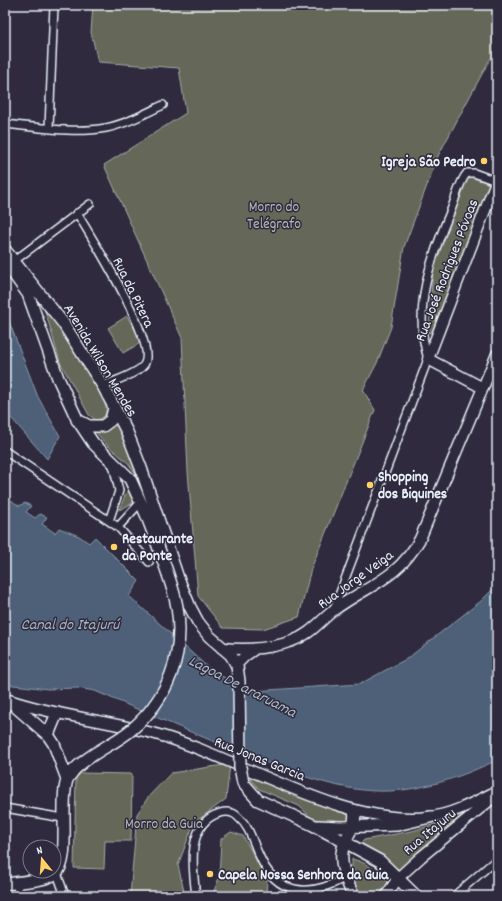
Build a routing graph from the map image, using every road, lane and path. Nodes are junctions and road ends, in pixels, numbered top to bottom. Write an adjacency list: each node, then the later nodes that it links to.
1 (54, 5): 4 (street)
2 (163, 105): 4 (street)
3 (5, 124): 4 (street)
4 (49, 128)
5 (497, 180): 11 (main road, Rua José Rodrigues Póvoas); 11 (street)
6 (90, 204): 7 (street)
7 (77, 213): 9 (street); 12 (street, Rua da Pitera)
8 (5, 250): 9 (main road, Avenida Wilson Mendes)
9 (10, 262): 12 (main road, Avenida Wilson Mendes); 15 (main road, Avenida Wilson Mendes)
10 (497, 354): 13 (main road, Rua Jorge Veiga)
11 (428, 359): 13 (main road, Rua José Rodrigues Póvoas); 23 (street)
12 (103, 386): 14 (main road, Avenida Wilson Mendes)
13 (482, 388): 23 (main road, Rua Jorge Veiga)
14 (114, 408): 15 (main road); 18 (main road, Avenida Wilson Mendes)
15 (77, 419): 17 (main road, Avenida Wilson Mendes)
16 (5, 451): 20 (street)
17 (112, 461): 19 (main road, Avenida Wilson Mendes); 20 (street)
18 (149, 488): 19 (main road); 24 (main road, Avenida Wilson Mendes)
19 (140, 503): 21 (street); 30 (main road, Avenida Wilson Mendes, bridge)
20 (109, 521): 21 (street)
21 (118, 527): 22 (street)
22 (149, 562)
23 (333, 611): 25 (main road, Rua Jorge Veiga)
24 (222, 648): 25 (main road, Rua Jorge Veiga); 26 (main road, Avenida Wilson Mendes)
25 (257, 648): 26 (main road)
26 (237, 665): 37 (main road, bridge)
27 (7, 700): 28 (main road, Rua Jonas Garcia); 29 (main road)
28 (57, 713): 29 (main road); 34 (main road, Rua Jonas Garcia)
29 (48, 735): 30 (main road)
30 (71, 775): 36 (main road)
31 (497, 791): 35 (main road, Rua Jonas Garcia)
32 (497, 794): 43 (main road, Rua Itajuru)
33 (5, 808): 36 (street)
34 (354, 811): 35 (main road, Rua Jonas Garcia); 38 (main road)
35 (430, 817): 38 (main road)
36 (63, 818): 41 (main road)
37 (313, 825): 38 (main road); 39 (main road)
38 (353, 825): 39 (main road)
39 (344, 842): 42 (main road); 43 (main road)
40 (497, 859): 54 (street)
41 (62, 860)
42 (346, 877): 50 (street); 51 (main road)
43 (398, 878): 52 (main road, Rua Itajuru); 53 (main road)
44 (35, 879): 46 (main road)
45 (59, 879): 49 (street)
46 (18, 882): 47 (main road); 48 (street)
47 (5, 884)
48 (17, 896)
49 (65, 896)
50 (196, 896)
51 (353, 896)
52 (386, 896)
53 (416, 896)
54 (454, 896)

